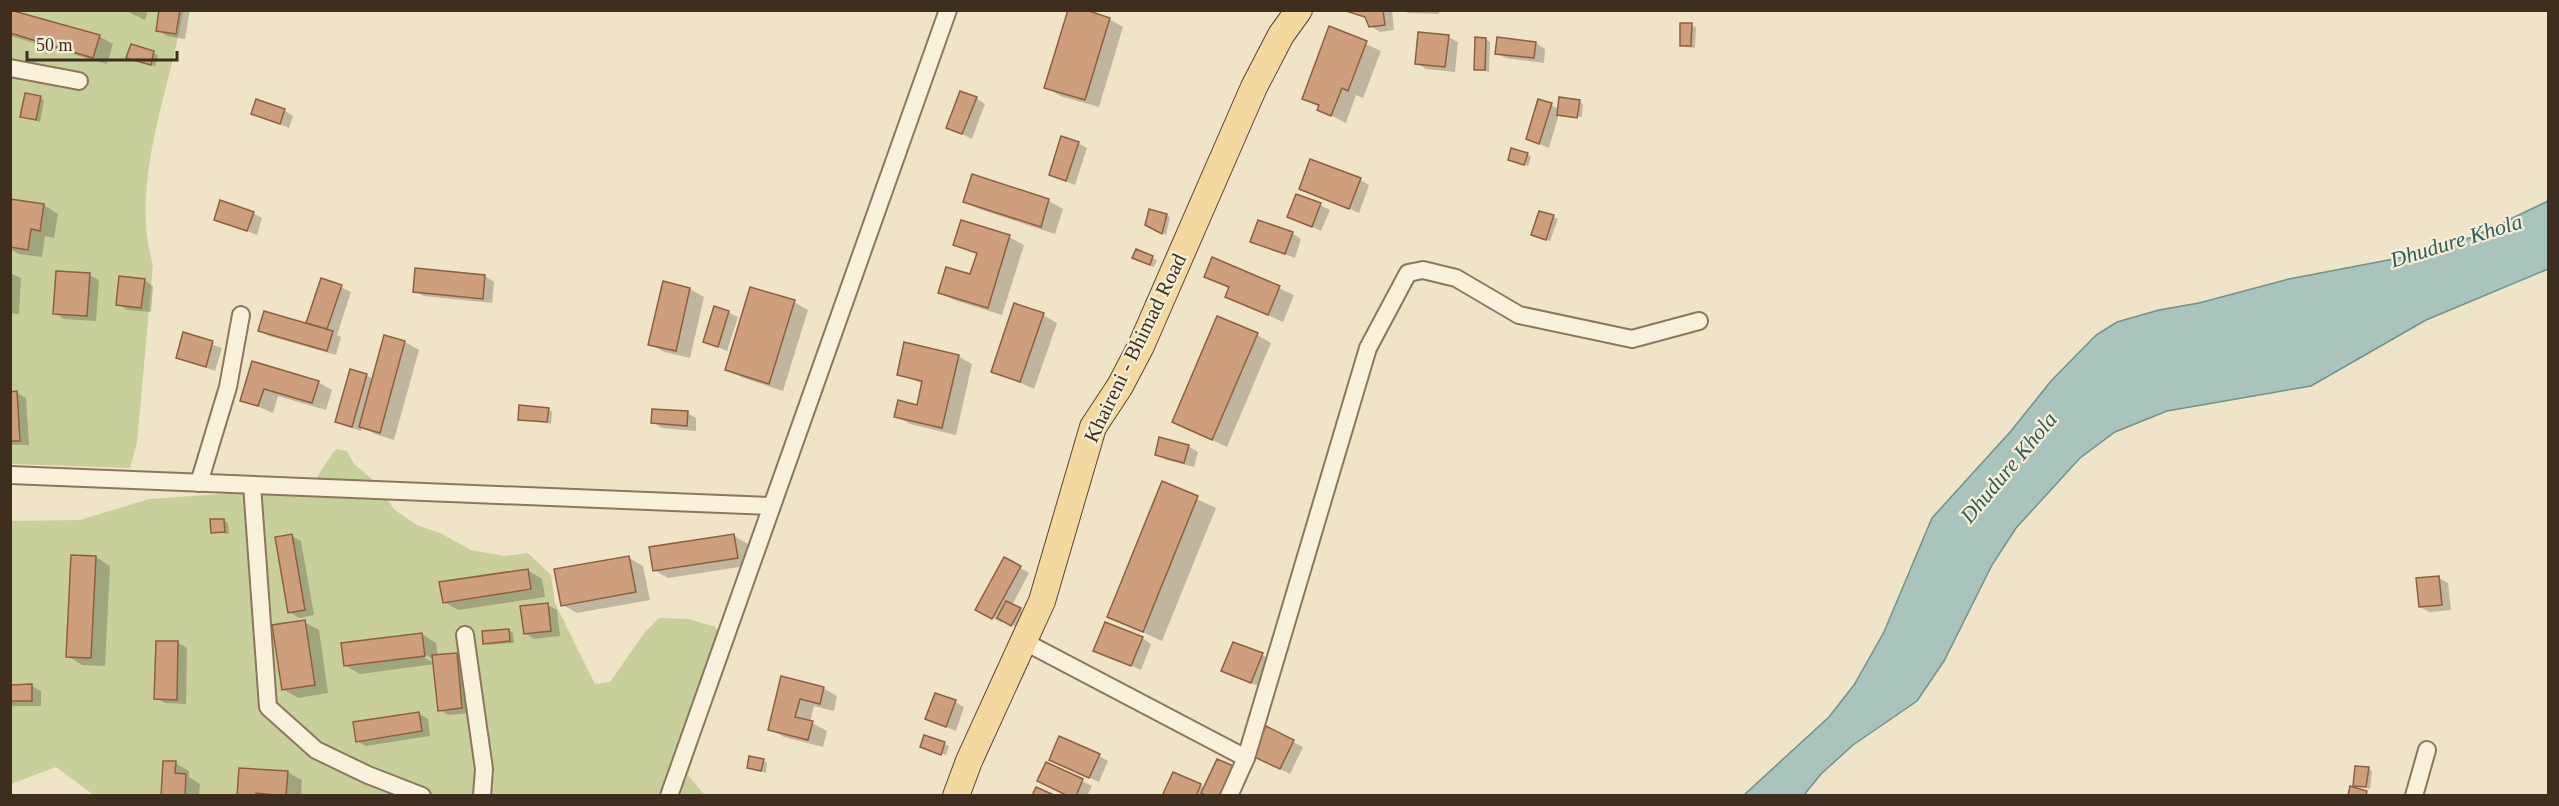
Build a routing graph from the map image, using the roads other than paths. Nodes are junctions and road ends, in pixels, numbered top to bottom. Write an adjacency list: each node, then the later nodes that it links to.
1 (948, 10): 10 (street)
2 (1299, 10): 12 (main road, Khaireni - Bhimad Road)
3 (10, 68): 4 (street)
4 (79, 81)
5 (241, 315): 8 (street)
6 (1699, 321): 14 (street)
7 (10, 475): 8 (street)
8 (200, 483): 9 (street)
9 (252, 485): 10 (street); 15 (street)
10 (770, 506): 17 (street)
11 (465, 635): 16 (street)
12 (1025, 642): 14 (street); 18 (main road, Khaireni - Bhimad Road)
13 (2427, 750): 20 (street)
14 (1246, 758): 19 (street)
15 (422, 795)
16 (482, 795)
17 (669, 795)
18 (956, 795)
19 (1229, 795)
20 (2415, 795)

